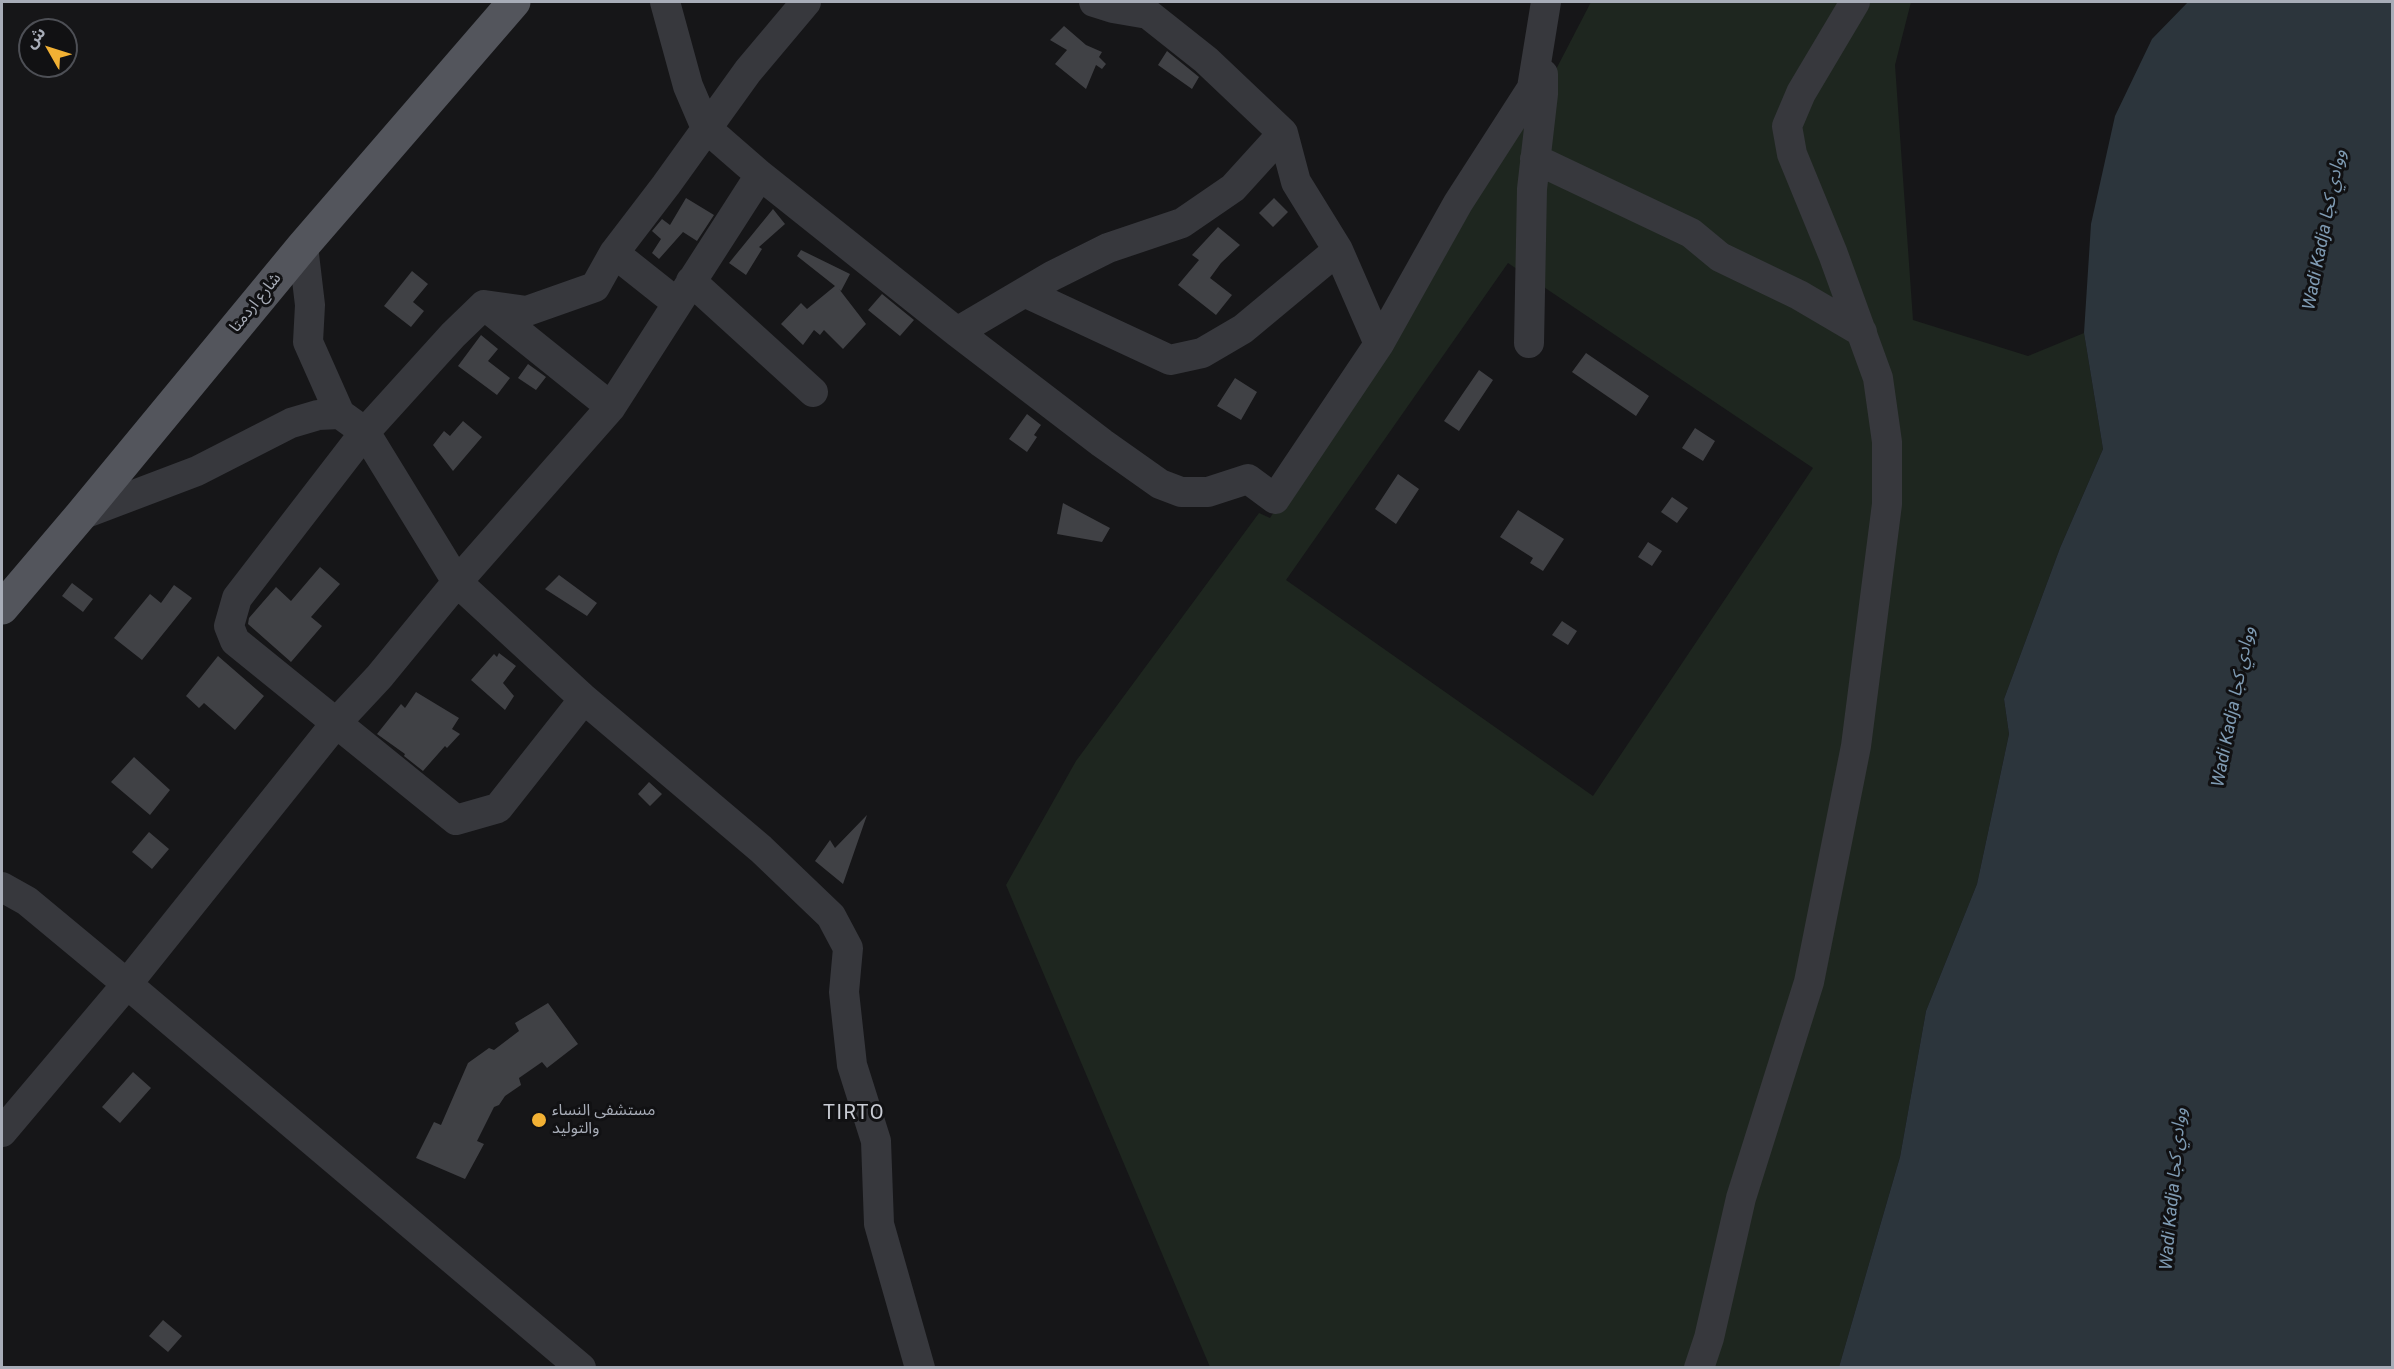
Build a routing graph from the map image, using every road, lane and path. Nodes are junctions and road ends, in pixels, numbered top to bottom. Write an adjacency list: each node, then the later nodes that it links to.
1 (514, 2): 11 (main road, شارع اردمتا)
2 (665, 2): 7 (street)
3 (806, 2): 7 (street)
4 (1094, 2): 8 (street)
5 (1855, 2): 18 (street)
6 (1544, 6): 9 (street); 20 (street)
7 (706, 128): 10 (street); 13 (street)
8 (1283, 133): 12 (street); 15 (street)
9 (1534, 159): 18 (street); 19 (street)
10 (759, 175): 14 (street); 17 (street)
11 (303, 246): 23 (street); 25 (main road, شارع اردمتا)
12 (1338, 250): 15 (street); 20 (street)
13 (614, 253): 14 (street); 16 (street)
14 (684, 292): 21 (street); 22 (street)
15 (1026, 293): 17 (street)
16 (484, 305): 22 (street); 24 (street)
17 (957, 332): 20 (street)
18 (1862, 332): 35 (street)
19 (1529, 343)
20 (1379, 344)
21 (813, 392)
22 (612, 407): 26 (street)
23 (340, 414): 24 (street); 25 (street)
24 (364, 432): 26 (street); 29 (street)
25 (81, 515): 27 (main road, شارع اردمتا)
26 (457, 582): 28 (street); 29 (street)
27 (2, 608)
28 (584, 699): 29 (street); 34 (street)
29 (336, 723): 31 (street)
30 (2, 887): 31 (street)
31 (128, 984): 32 (street); 33 (street)
32 (2, 1132)
33 (582, 1368)
34 (920, 1368)
35 (1699, 1368)

